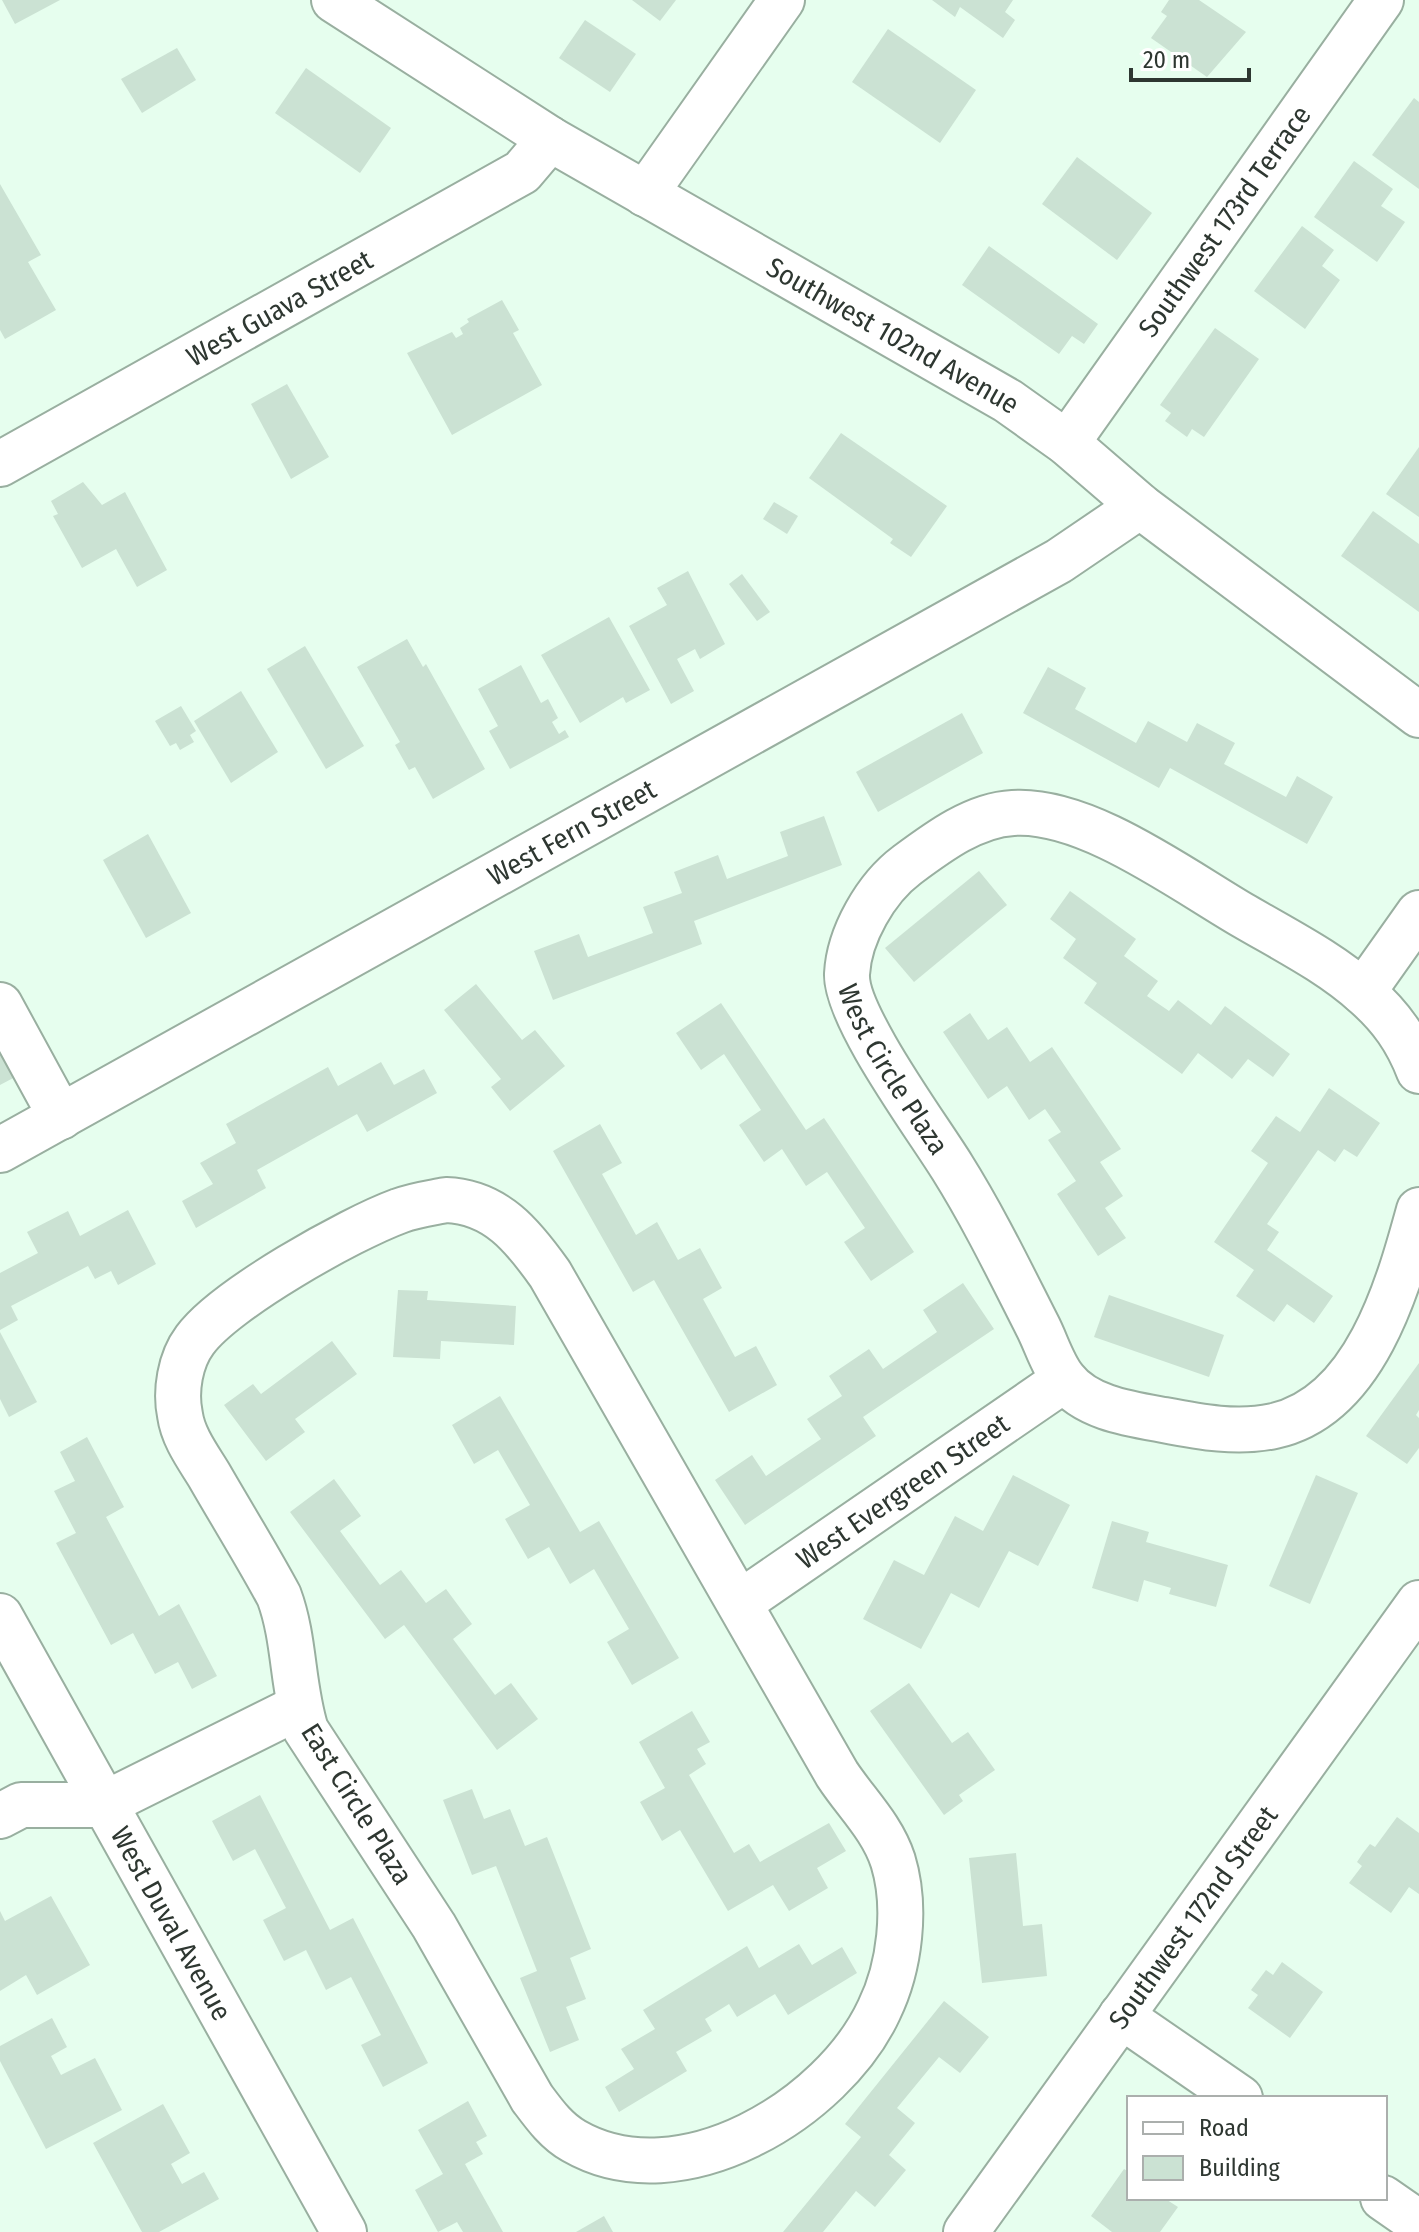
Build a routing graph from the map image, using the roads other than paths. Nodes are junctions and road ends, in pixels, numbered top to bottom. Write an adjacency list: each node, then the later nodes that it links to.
1 (334, 0): 4 (street, Southwest 102nd Avenue)
2 (782, 0): 5 (street)
3 (1381, 0): 6 (street, Southwest 173rd Terrace)
4 (550, 139): 5 (street, Southwest 102nd Avenue); 7 (street, West Guava Street)
5 (645, 194): 6 (street, Southwest 102nd Avenue)
6 (1067, 443): 8 (street, Southwest 102nd Avenue)
7 (0, 464)
8 (1140, 506): 9 (street, Southwest 102nd Avenue); 14 (street, West Fern Street)
9 (1419, 715)
10 (1419, 913): 11 (street)
11 (1363, 992): 13 (street, West Circle Plaza); 17 (street, West Circle Plaza)
12 (0, 1005): 14 (street)
13 (1419, 1071)
14 (61, 1117): 15 (street, West Fern Street)
15 (0, 1150)
16 (1419, 1210): 17 (street, West Circle Plaza)
17 (1064, 1380): 18 (street, West Evergreen Street)
18 (741, 1602): 21 (street, East Circle Plaza); 21 (street, East Circle Plaza)
19 (1419, 1603): 24 (street, Southwest 172nd Street)
20 (0, 1616): 22 (street, West Duval Avenue)
21 (299, 1707): 22 (street)
22 (102, 1805): 23 (street); 28 (street, West Duval Avenue)
23 (0, 1816)
24 (1121, 2016): 25 (street); 29 (street, Southwest 172nd Street)
25 (1237, 2096)
26 (1386, 2200): 27 (street)
27 (1419, 2223)
28 (344, 2232)
29 (966, 2232)

